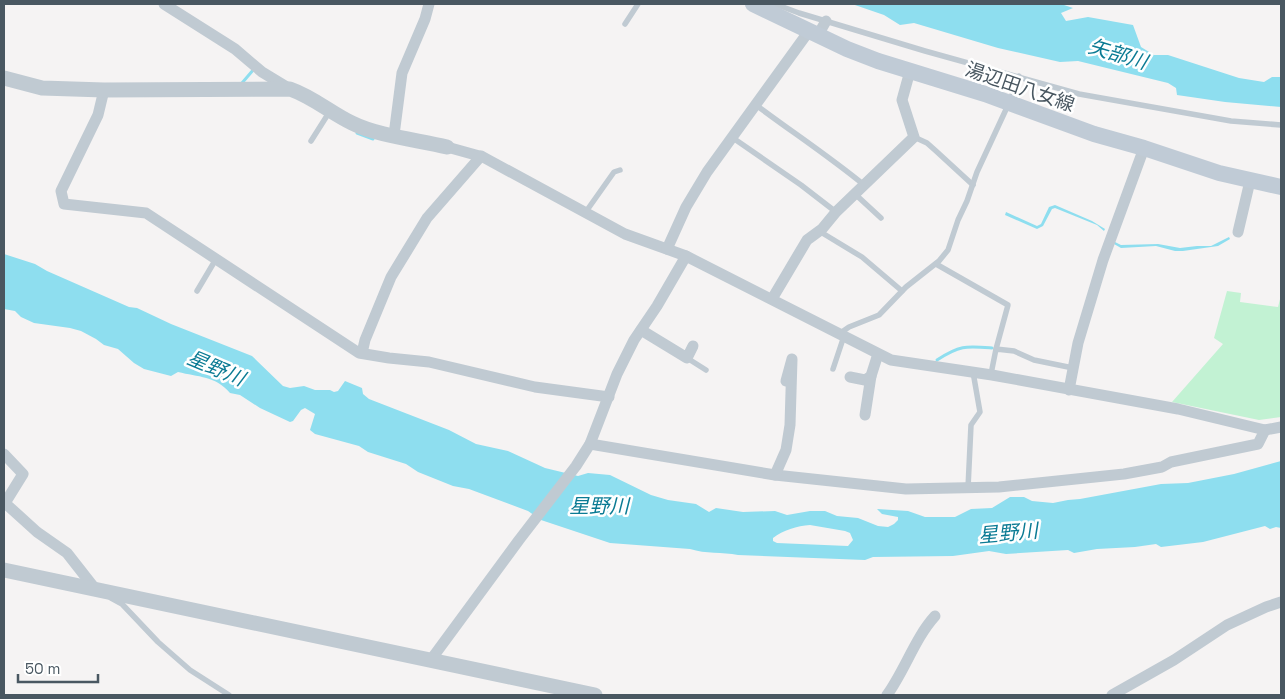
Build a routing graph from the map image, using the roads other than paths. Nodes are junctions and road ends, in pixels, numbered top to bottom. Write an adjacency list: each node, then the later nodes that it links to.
1 (164, 4): 11 (street)
2 (429, 4): 17 (street)
3 (638, 4): 6 (lane)
4 (753, 4): 7 (main road, 湯辺田八女線)
5 (775, 4): 7 (lane)
6 (624, 24)
7 (818, 29): 8 (main road, 湯辺田八女線); 9 (lane); 14 (street)
8 (910, 70): 13 (main road, 湯辺田八女線); 18 (street)
9 (1018, 76): 13 (lane); 16 (lane)
10 (4, 78): 12 (street)
11 (290, 89): 12 (street); 15 (street)
12 (104, 90): 37 (street)
13 (1009, 103): 22 (main road, 湯辺田八女線); 27 (lane)
14 (756, 105): 19 (street); 26 (lane)
15 (331, 111): 17 (street); 20 (lane)
16 (1281, 125)
17 (394, 135): 21 (street)
18 (914, 137): 26 (street); 27 (lane)
19 (733, 138): 31 (lane); 35 (street)
20 (311, 141)
21 (447, 147): 23 (street)
22 (1144, 148): 25 (main road, 湯辺田八女線); 49 (street)
23 (481, 156): 30 (street); 46 (street)
24 (620, 170): 30 (lane)
25 (1250, 181): 28 (main road, 湯辺田八女線); 34 (street)
26 (864, 185): 29 (street)
27 (973, 185): 38 (lane)
28 (1281, 187)
29 (855, 194): 31 (street); 32 (lane)
30 (585, 212): 35 (street)
31 (836, 212): 33 (street)
32 (881, 218)
33 (819, 231): 40 (lane); 41 (street)
34 (1238, 232)
35 (667, 249): 36 (street)
36 (686, 256): 41 (street); 42 (street)
37 (216, 260): 39 (lane); 46 (street)
38 (936, 264): 40 (lane); 45 (lane)
39 (197, 291)
40 (902, 291): 43 (lane)
41 (772, 299): 43 (street)
42 (641, 330): 48 (street); 58 (street)
43 (842, 335): 47 (street); 50 (lane)
44 (694, 346): 48 (street)
45 (996, 349): 49 (lane); 53 (lane)
46 (362, 353): 58 (street)
47 (878, 354): 52 (street); 54 (street)
48 (687, 358): 51 (lane)
49 (1073, 368): 57 (street)
50 (832, 369)
51 (706, 370)
52 (973, 372): 53 (street); 65 (lane)
53 (991, 374): 57 (street)
54 (871, 376): 55 (street); 59 (street)
55 (850, 378)
56 (786, 381): 64 (street)
57 (1069, 390): 61 (street)
58 (609, 397): 62 (street)
59 (865, 415)
60 (1281, 427): 61 (street)
61 (1265, 430): 65 (street)
62 (590, 444): 64 (street); 71 (street)
63 (4, 454): 66 (street)
64 (776, 475): 65 (street)
65 (968, 488)
66 (4, 504): 68 (street)
67 (4, 570): 68 (street)
68 (96, 590): 71 (street); 72 (lane)
69 (1281, 602): 75 (street)
70 (935, 616): 74 (street)
71 (430, 660): 73 (street)
72 (229, 695)
73 (595, 695)
74 (887, 695)
75 (1112, 695)

